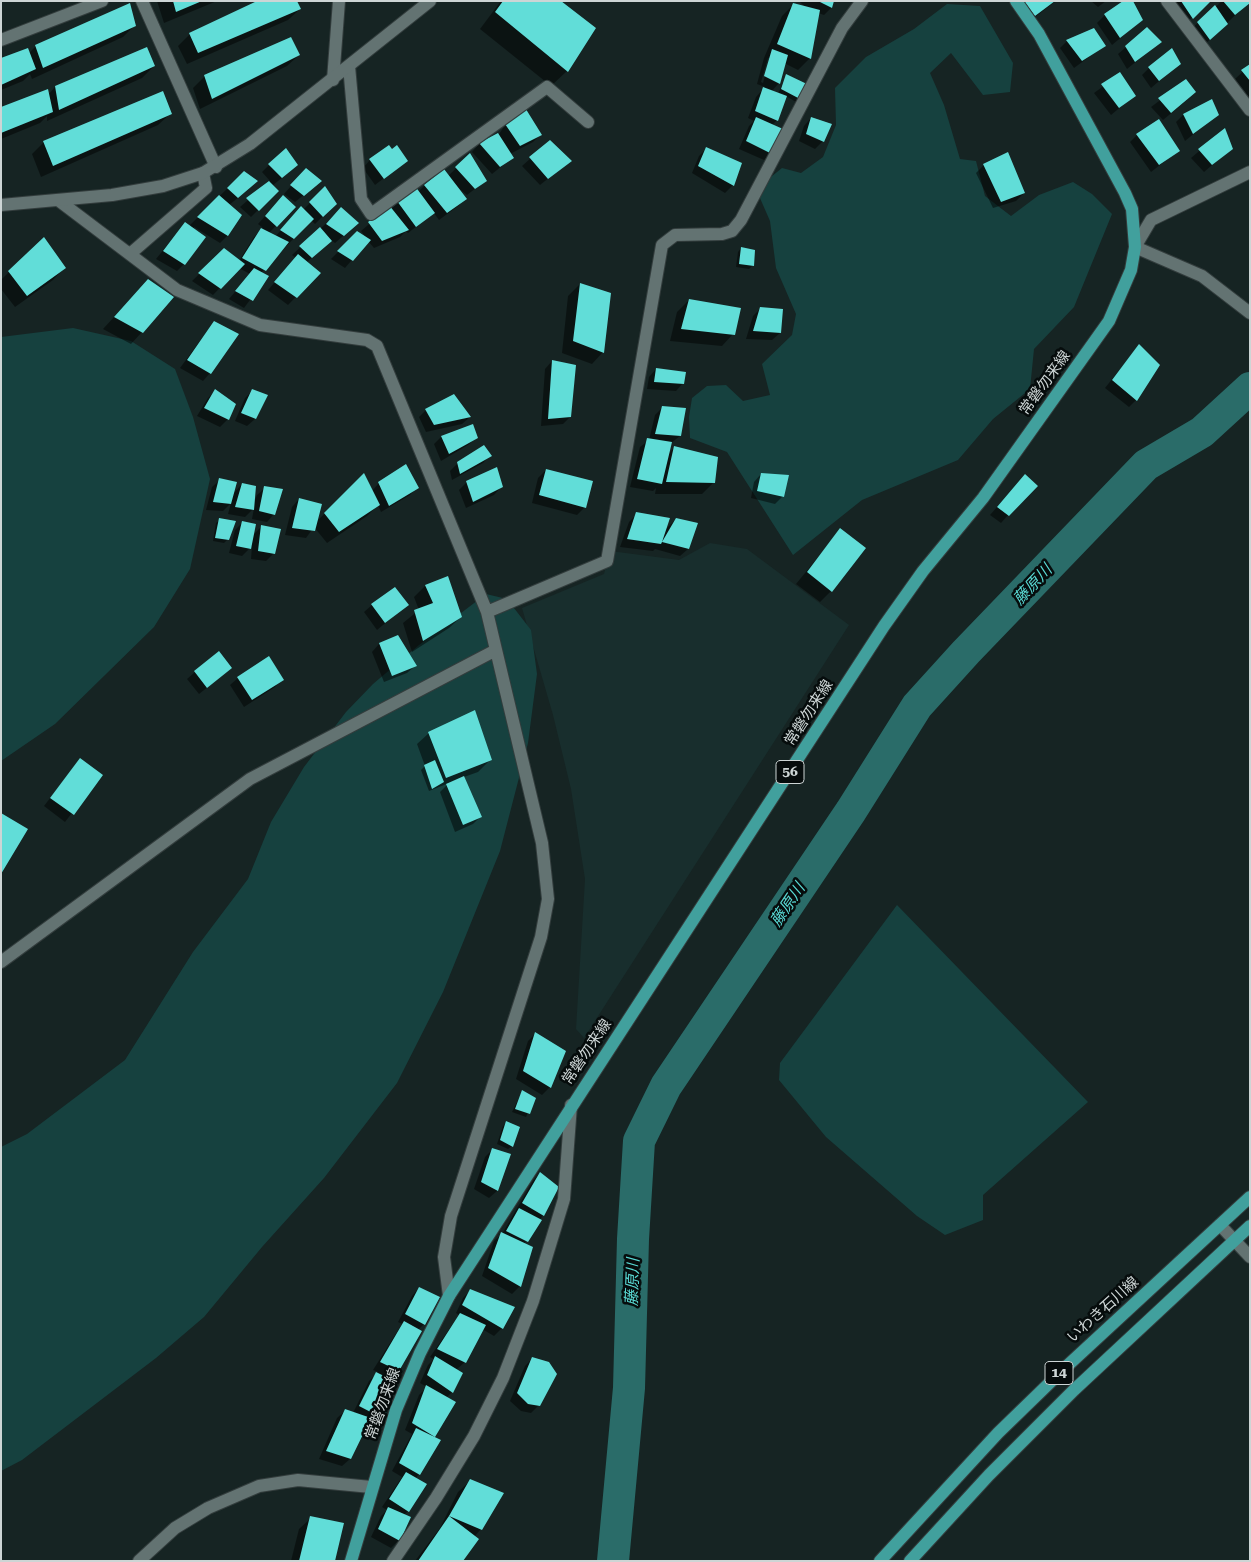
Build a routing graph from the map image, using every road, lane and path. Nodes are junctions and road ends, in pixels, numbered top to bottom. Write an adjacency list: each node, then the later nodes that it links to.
1 (102, 1): 8 (street)
2 (142, 1): 13 (street)
3 (339, 1): 10 (street)
4 (430, 1): 9 (street)
5 (862, 1): 21 (street)
6 (1016, 1): 18 (main road, 常磐勿来線 / 56)
7 (1167, 1): 11 (street)
8 (1, 40)
9 (349, 66): 10 (street); 12 (street)
10 (333, 80): 13 (street)
11 (1250, 110)
12 (588, 122)
13 (216, 166): 15 (street)
14 (1250, 172): 18 (street)
15 (203, 173): 16 (street); 19 (street)
16 (58, 200): 17 (street); 19 (street)
17 (1, 205)
18 (1135, 247): 20 (street); 24 (main road, 常磐勿来線 / 56)
19 (130, 254): 21 (street)
20 (1248, 312)
21 (487, 612): 22 (street)
22 (496, 650): 23 (street); 30 (street)
23 (1, 962)
24 (571, 1105): 30 (main road, 常磐勿来線 / 56); 34 (street)
25 (1250, 1197): 26 (main road, いわき石川線 / 14)
26 (1220, 1225): 28 (street); 35 (main road, いわき石川線 / 14)
27 (1250, 1226): 28 (main road, 14)
28 (1234, 1240): 29 (street); 36 (main road, 14)
29 (1250, 1257)
30 (449, 1296): 31 (main road, 常磐勿来線 / 56)
31 (371, 1487): 32 (street); 33 (main road, 常磐勿来線 / 56)
32 (139, 1561)
33 (351, 1561)
34 (393, 1561)
35 (880, 1561)
36 (910, 1561)

